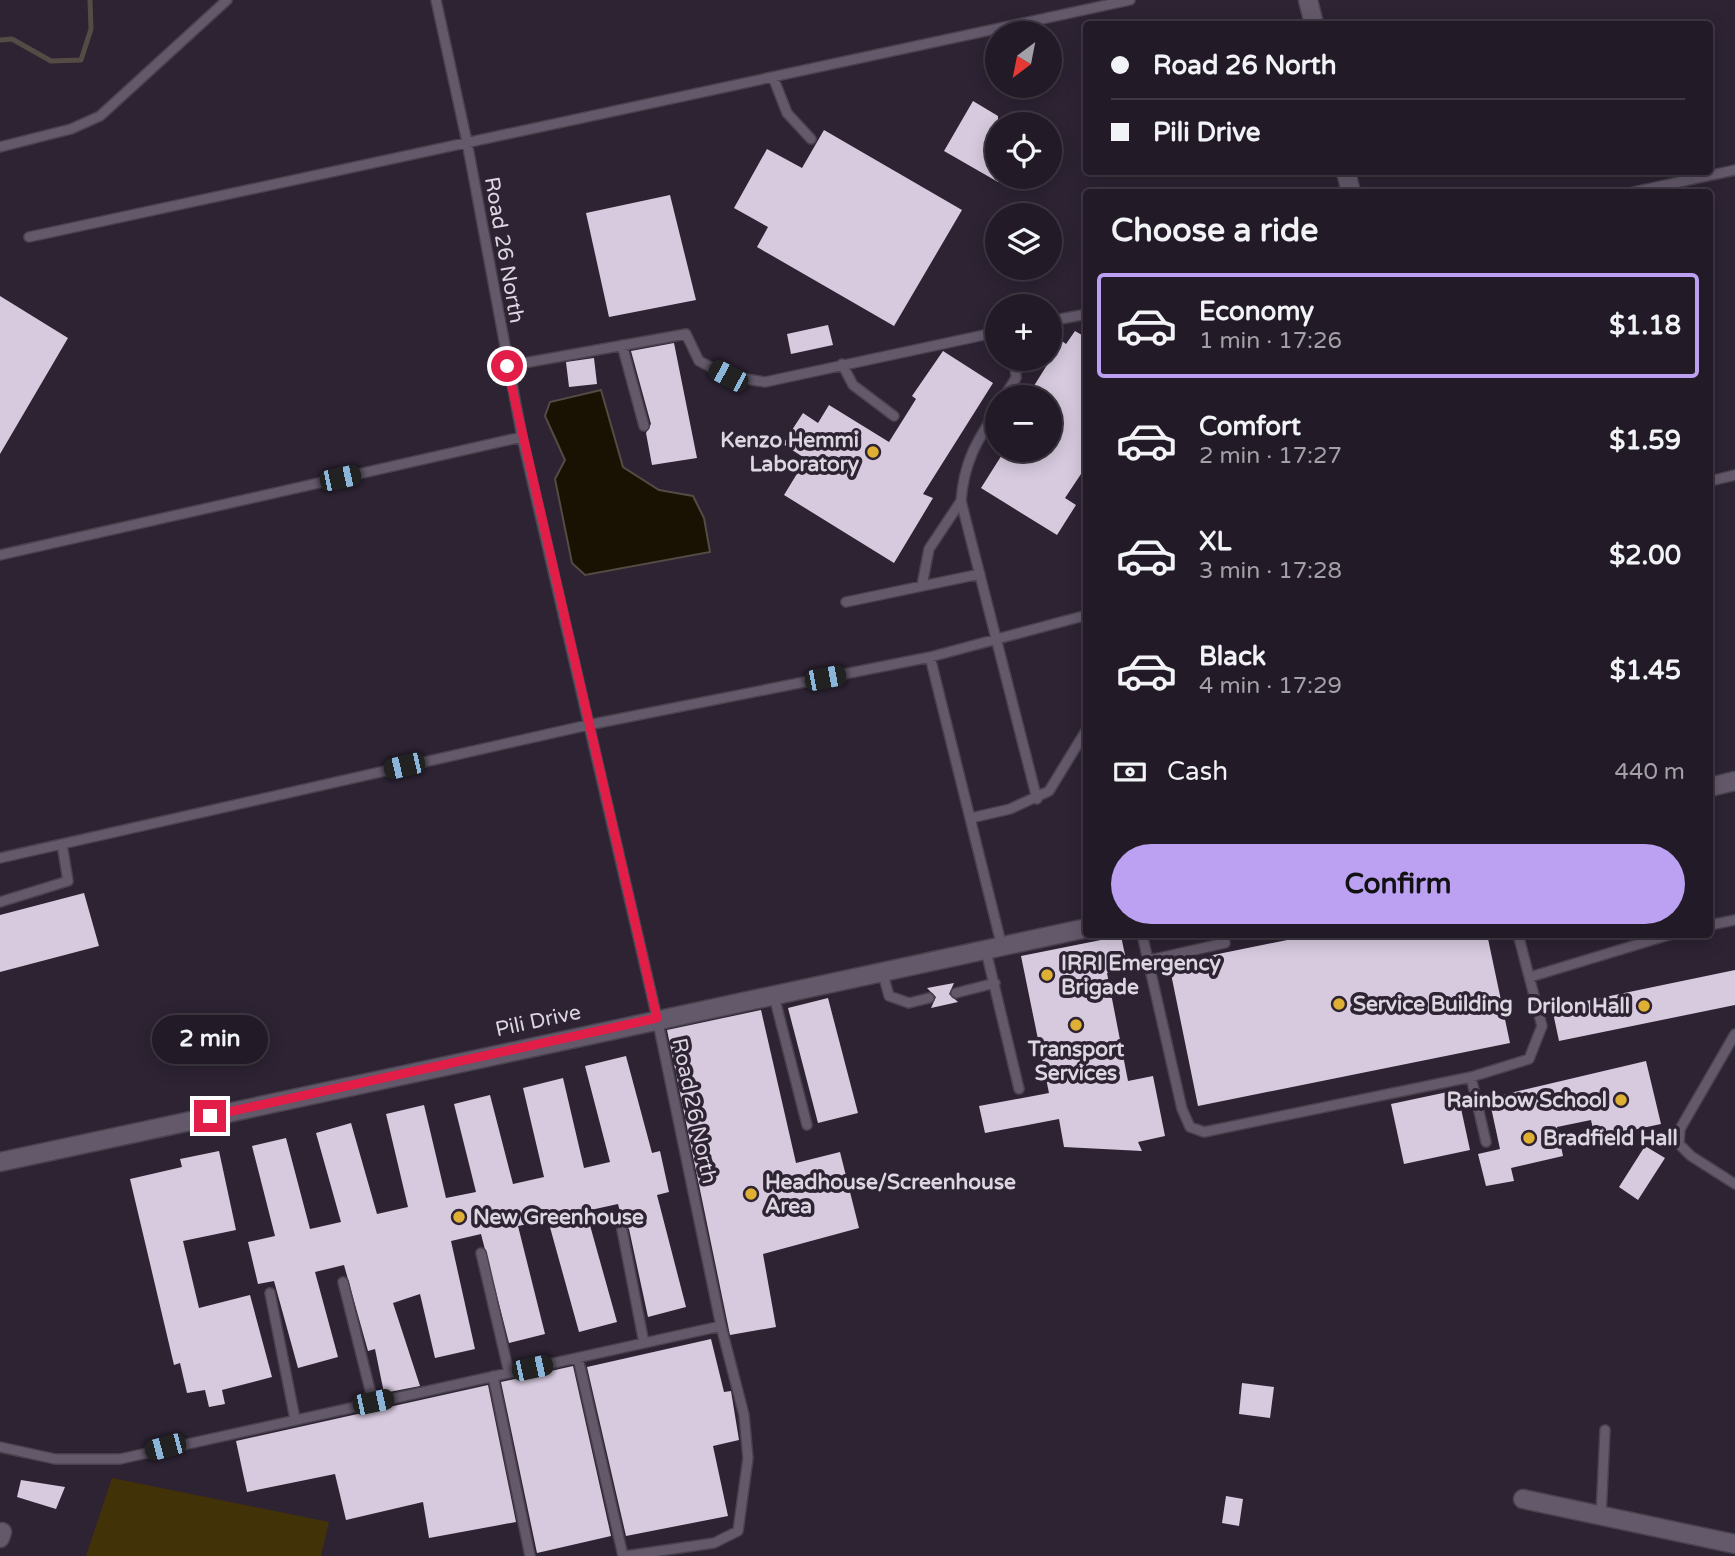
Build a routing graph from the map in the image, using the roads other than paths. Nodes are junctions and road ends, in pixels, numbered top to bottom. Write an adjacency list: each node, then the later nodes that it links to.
1 (227, 0): 9 (lane)
2 (436, 0): 8 (lane, Road 26 North)
3 (1130, 0): 6 (lane)
4 (1308, 0): 5 (street)
5 (1313, 21)
6 (773, 77): 7 (lane); 8 (lane)
7 (811, 139)
8 (467, 142): 14 (lane); 20 (lane, Road 26 North)
9 (0, 146)
10 (1735, 170): 12 (lane)
11 (1712, 175): 13 (lane)
12 (1713, 175)
13 (1647, 189)
14 (29, 237)
15 (1083, 315): 16 (lane)
16 (1062, 319)
17 (985, 335): 19 (lane)
18 (622, 345): 19 (lane); 20 (lane); 22 (lane)
19 (842, 364): 21 (lane)
20 (507, 366): 24 (lane, Road 26 North)
21 (894, 416)
22 (644, 426)
23 (985, 428): 27 (lane)
24 (522, 437): 28 (lane); 35 (lane, Road 26 North)
25 (1735, 475): 26 (lane)
26 (1713, 480)
27 (961, 501): 29 (lane); 30 (lane)
28 (0, 554)
29 (980, 574): 30 (lane); 33 (lane)
30 (922, 585): 31 (lane)
31 (846, 602)
32 (1083, 616): 33 (lane)
33 (995, 639): 34 (lane); 39 (lane)
34 (930, 657): 35 (lane); 40 (lane)
35 (588, 725): 41 (lane); 59 (lane, Road 26 North)
36 (1083, 736): 39 (lane)
37 (1735, 781): 38 (street)
38 (1713, 786)
39 (1037, 799): 40 (lane)
40 (971, 818): 51 (lane)
41 (62, 844): 42 (lane); 43 (lane)
42 (0, 858)
43 (0, 902)
44 (1735, 920): 45 (lane)
45 (1713, 924)
46 (1083, 929): 51 (street, Pili Drive)
47 (1143, 938): 52 (lane)
48 (1224, 938): 52 (lane)
49 (1519, 938): 54 (lane)
50 (1659, 938): 54 (lane)
51 (994, 949): 53 (street, Pili Drive); 55 (lane)
52 (1150, 960): 61 (lane)
53 (884, 974): 57 (street, Pili Drive); 58 (lane)
54 (1530, 977): 61 (lane)
55 (995, 983): 56 (lane); 62 (lane)
56 (956, 993)
57 (774, 996): 59 (street, Pili Drive); 63 (lane)
58 (929, 998)
59 (657, 1018): 65 (street, Pili Drive); 71 (lane, Road 26 North)
60 (1735, 1034): 66 (lane)
61 (1471, 1077): 64 (lane)
62 (1019, 1089)
63 (807, 1125)
64 (1486, 1142)
65 (0, 1162)
66 (1735, 1184)
67 (622, 1230): 72 (lane)
68 (481, 1253): 74 (lane)
69 (343, 1282): 76 (lane)
70 (270, 1293): 77 (lane)
71 (721, 1326): 72 (lane); 84 (lane, Road 26 North)
72 (644, 1343): 73 (lane)
73 (578, 1358): 74 (lane); 84 (lane)
74 (509, 1373): 75 (lane)
75 (493, 1376): 76 (lane); 83 (lane)
76 (373, 1402): 77 (lane)
77 (295, 1419): 79 (lane)
78 (1605, 1430): 81 (lane)
79 (0, 1447)
80 (1523, 1499): 81 (street)
81 (1601, 1518): 82 (street)
82 (1735, 1544)
83 (530, 1556)
84 (624, 1556)

